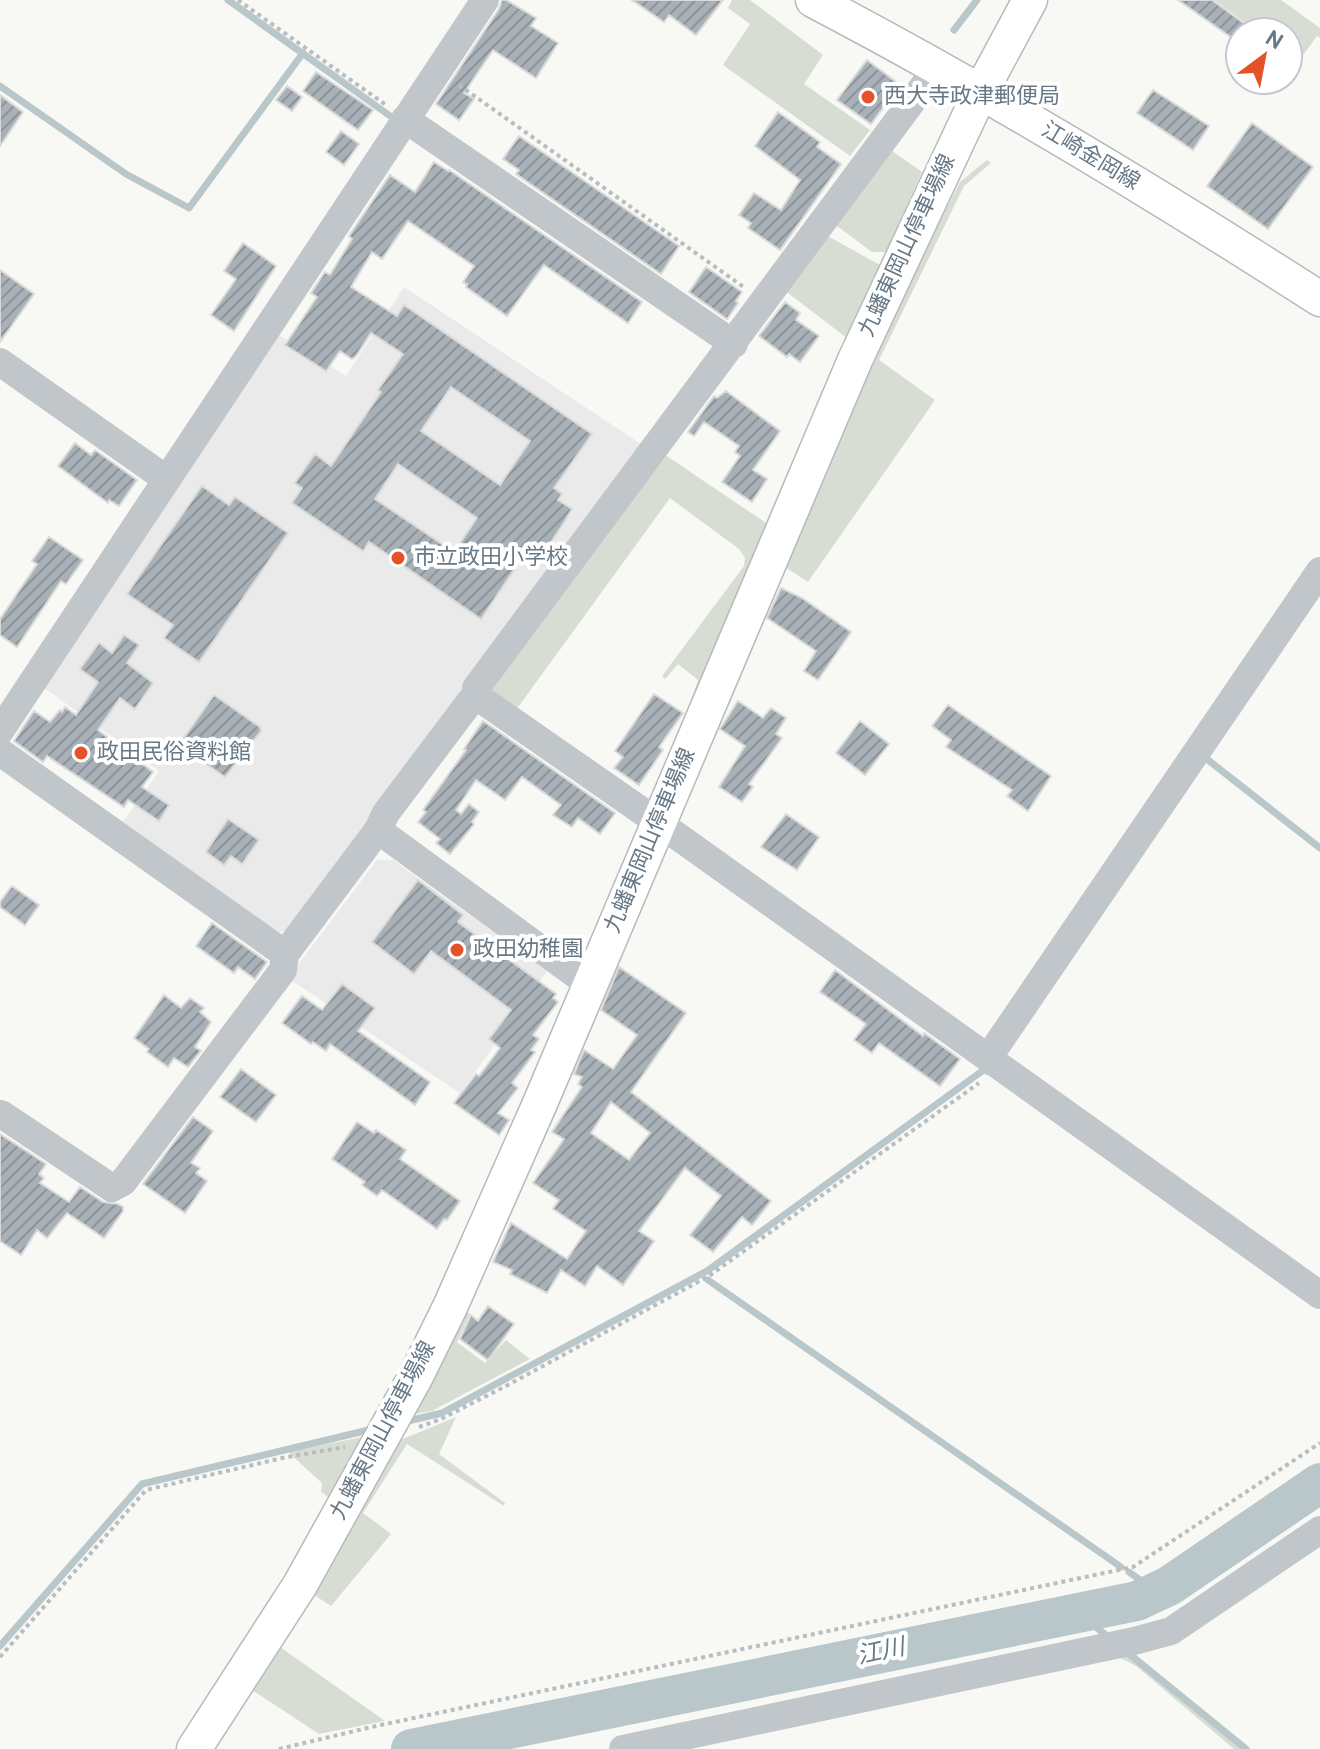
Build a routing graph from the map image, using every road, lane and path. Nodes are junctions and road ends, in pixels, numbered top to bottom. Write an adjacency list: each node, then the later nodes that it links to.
1 (238, 0): 8 (path)
2 (485, 0): 6 (street)
3 (813, 0): 5 (main road, 江崎金岡線)
4 (1030, 0): 7 (main road, 九蟠東岡山停車場線)
5 (936, 65): 7 (main road, 江崎金岡線); 11 (street)
6 (438, 69): 8 (street); 9 (path)
7 (981, 91): 10 (main road, 江崎金岡線); 18 (main road, 九蟠東岡山停車場線)
8 (398, 114): 11 (street); 13 (street)
9 (752, 293)
10 (1320, 299)
11 (728, 340): 15 (street)
12 (0, 362): 13 (street)
13 (160, 475): 16 (street)
14 (1320, 571): 22 (street)
15 (475, 695): 18 (street); 19 (street)
16 (0, 731)
17 (0, 752): 20 (street)
18 (659, 823): 21 (main road, 九蟠東岡山停車場線); 22 (street)
19 (378, 830): 20 (street); 21 (street)
20 (285, 954): 23 (street)
21 (590, 985): 25 (main road, 九蟠東岡山停車場線)
22 (987, 1068): 24 (street); 25 (path)
23 (0, 1116)
24 (1320, 1295)
25 (380, 1441): 28 (path); 29 (main road, 九蟠東岡山停車場線)
26 (1320, 1443): 30 (path)
27 (1320, 1530): 31 (street)
28 (0, 1657)
29 (194, 1749)
30 (279, 1749)
31 (623, 1749)

